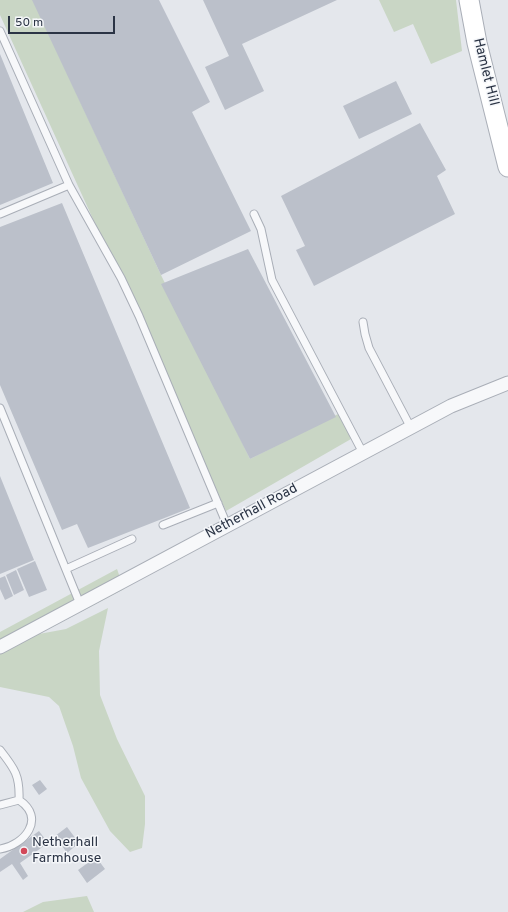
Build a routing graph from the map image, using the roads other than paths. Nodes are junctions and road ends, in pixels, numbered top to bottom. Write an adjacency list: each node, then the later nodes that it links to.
1 (469, 0): 3 (street, Hamlet Hill)
2 (0, 31): 4 (lane)
3 (508, 167)
4 (69, 185): 5 (lane); 12 (lane)
5 (0, 214)
6 (254, 214): 11 (lane)
7 (363, 322): 10 (lane)
8 (508, 384): 10 (street, Netherhall Road)
9 (0, 408): 16 (lane)
10 (411, 428): 11 (street, Netherhall Road)
11 (363, 453): 14 (street, Netherhall Road)
12 (218, 503): 13 (lane); 14 (lane)
13 (163, 525)
14 (227, 525): 17 (street, Netherhall Road)
15 (132, 539): 16 (lane)
16 (66, 569): 17 (lane)
17 (80, 604): 18 (street, Netherhall Road)
18 (0, 647)
19 (0, 750): 20 (lane)
20 (19, 800): 21 (lane); 22 (lane)
21 (0, 805)
22 (0, 849)

